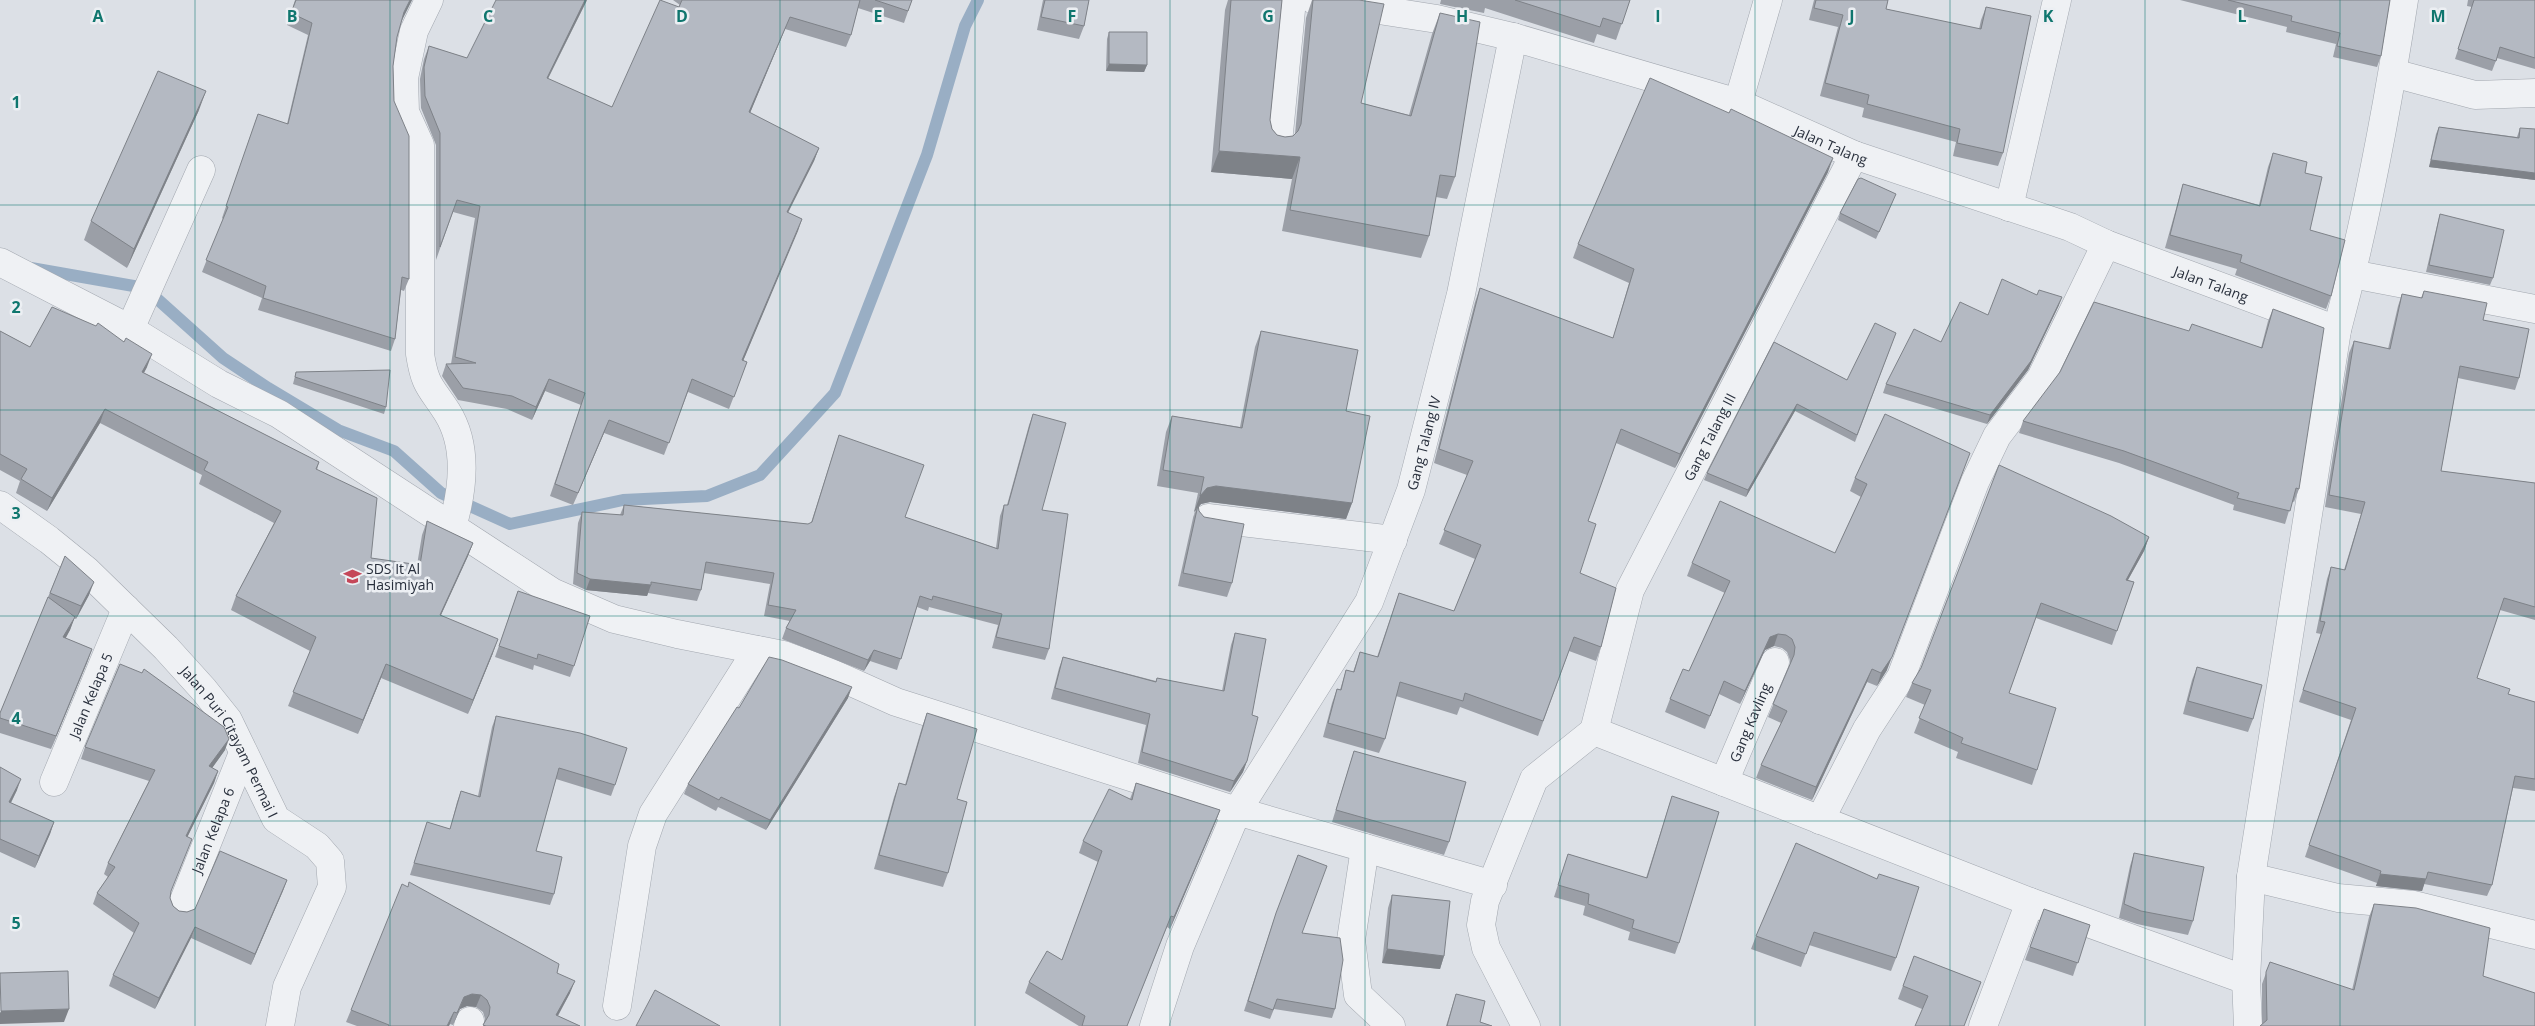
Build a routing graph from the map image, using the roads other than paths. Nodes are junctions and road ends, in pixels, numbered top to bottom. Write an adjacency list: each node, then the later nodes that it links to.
1 (429, 0): 24 (street)
2 (1292, 0): 12 (street)
3 (1314, 0): 7 (street, Jalan Talang)
4 (1768, 0): 11 (street)
5 (2057, 0): 15 (street)
6 (2404, 0): 9 (street)
7 (1425, 8): 8 (street, Jalan Talang)
8 (1513, 37): 11 (street, Jalan Talang); 25 (street, Gang Talang IV)
9 (2393, 72): 10 (street); 18 (street)
10 (2535, 93)
11 (1738, 104): 13 (street, Jalan Talang)
12 (1278, 143)
13 (1854, 155): 15 (street, Jalan Talang); 29 (street, Gang Talang III)
14 (201, 170): 20 (street)
15 (2009, 207): 16 (street, Jalan Talang)
16 (2106, 244): 21 (street, Jalan Talang); 34 (street)
17 (0, 262): 20 (street)
18 (2352, 274): 19 (street); 21 (street)
19 (2535, 309)
20 (135, 317): 24 (street)
21 (2337, 330): 36 (street)
22 (1, 508): 26 (street, Jalan Puri Citayam Permai I)
23 (1208, 518): 25 (street)
24 (454, 520): 27 (street)
25 (1393, 540): 33 (street, Gang Talang IV)
26 (126, 609): 30 (street, Jalan Puri Citayam Permai I); 31 (street, Jalan Kelapa 5)
27 (757, 650): 33 (street); 42 (street)
28 (1775, 662): 32 (street, Gang Kavling)
29 (1594, 731): 32 (street); 37 (street)
30 (243, 753): 39 (street, Jalan Kelapa 6); 43 (street, Jalan Puri Citayam Permai I)
31 (54, 782)
32 (1724, 782): 34 (street)
33 (1237, 811): 35 (street); 44 (street, Gang Talang IV)
34 (1820, 820): 38 (street)
35 (1366, 848): 37 (street); 45 (street)
36 (2251, 877): 40 (street); 41 (street)
37 (1493, 885): 46 (street)
38 (2030, 902): 41 (street); 47 (street)
39 (181, 908)
40 (2535, 934)
41 (2246, 980): 48 (street)
42 (617, 1006)
43 (280, 1026)
44 (1154, 1026)
45 (1391, 1026)
46 (1526, 1026)
47 (1983, 1026)
48 (2248, 1026)

